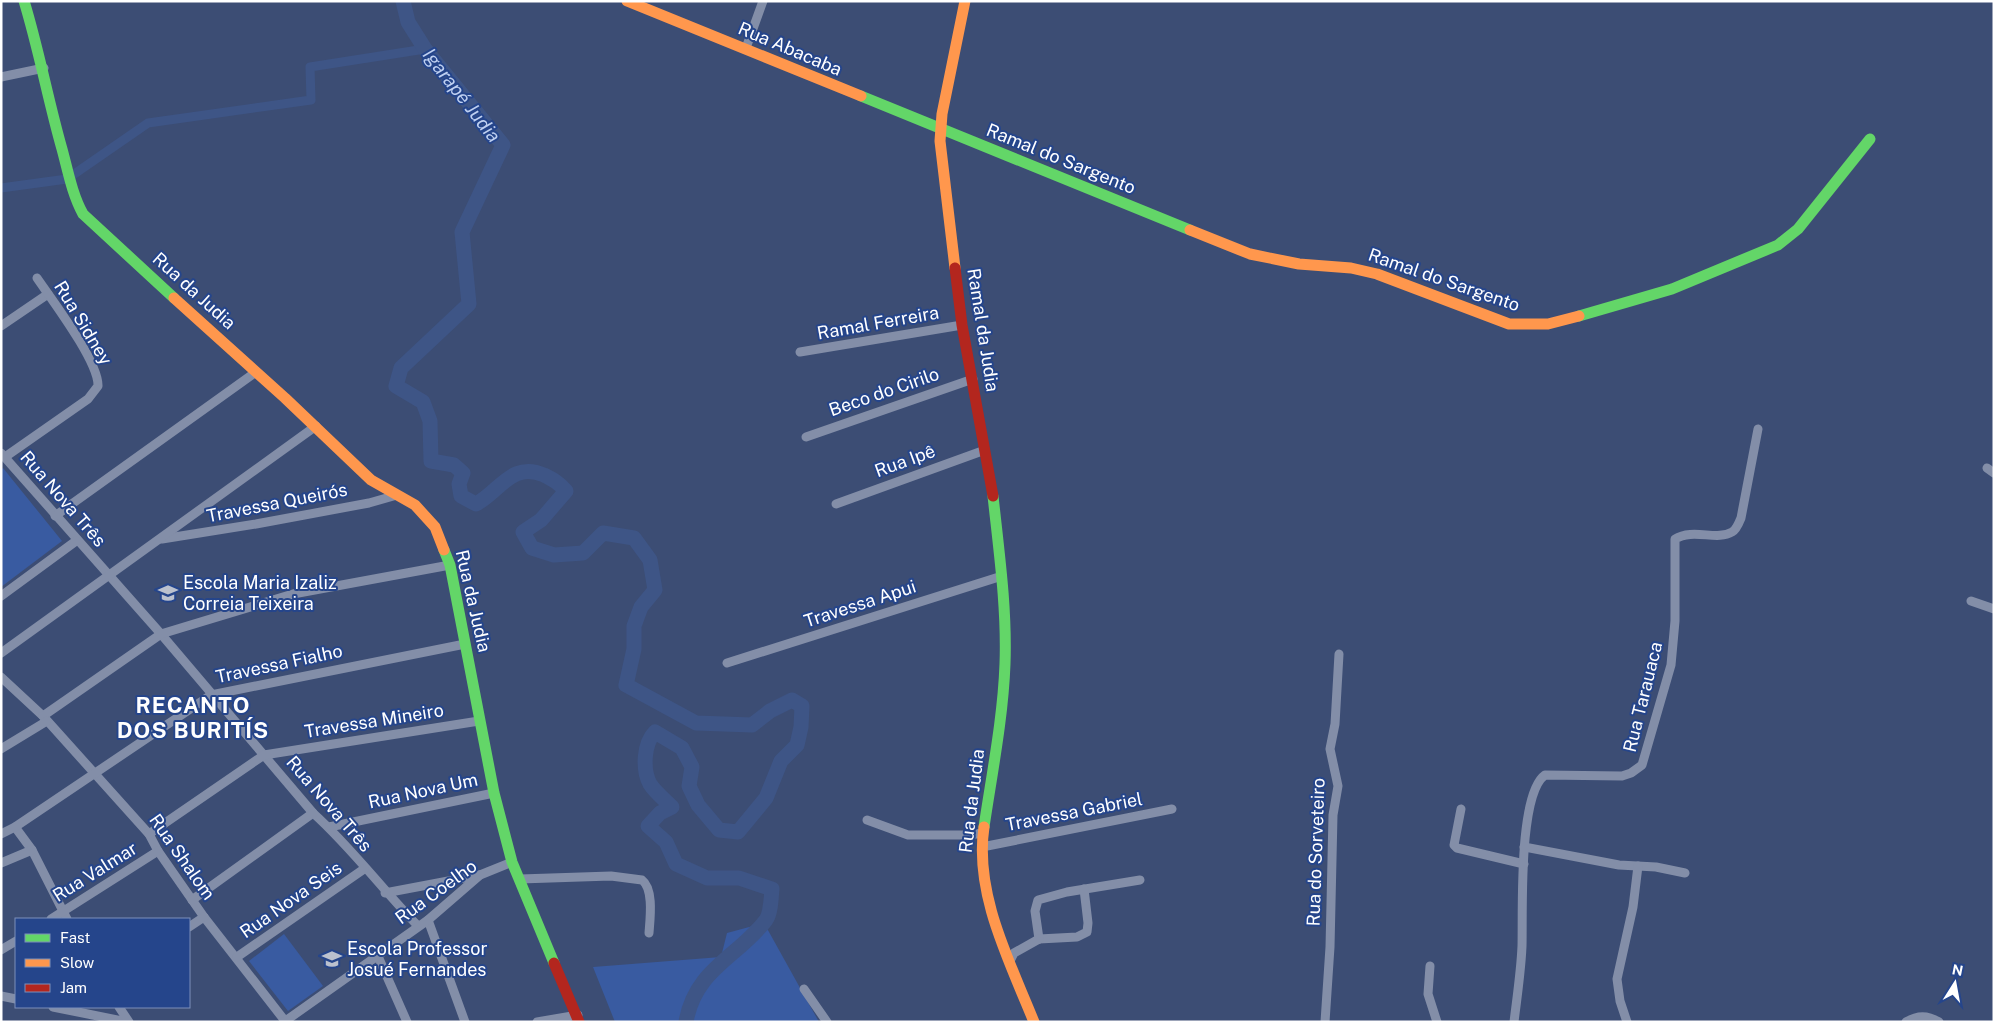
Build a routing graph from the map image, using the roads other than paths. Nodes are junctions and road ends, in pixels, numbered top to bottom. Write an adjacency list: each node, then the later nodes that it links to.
1 (24, 1): 6 (street, Rua da Judia)
2 (627, 1): 5 (street, Rua Abacaba)
3 (763, 1): 5 (street)
4 (965, 1): 8 (street, Ramal da Judia)
5 (746, 48): 8 (street, Rua Abacaba)
6 (44, 68): 7 (street); 15 (street, Rua da Judia)
7 (1, 77)
8 (941, 127): 9 (street, Ramal do Sargento); 12 (street, Ramal da Judia)
9 (1870, 139)
10 (37, 278): 11 (street, Rua Sidney)
11 (48, 294): 13 (street); 21 (street, Rua Sidney)
12 (962, 325): 14 (street, Ramal Ferreira); 16 (street, Ramal da Judia)
13 (1, 326)
14 (800, 352)
15 (256, 372): 17 (street, Rua da Judia); 24 (street)
16 (973, 379): 19 (street, Beco do Cirilo); 20 (street, Ramal da Judia)
17 (316, 426): 22 (street, Rua da Judia); 25 (street, Travessa Queirós)
18 (1758, 430): 57 (street, Rua Tarauaca)
19 (806, 437)
20 (985, 450): 23 (street, Rua Ipê); 29 (street, Ramal da Judia)
21 (3, 455): 24 (street, Rua Nova Três)
22 (397, 495): 25 (street, Travessa Queirós); 27 (street, Rua da Judia)
23 (836, 504)
24 (55, 516): 26 (street, Rua Nova Três)
25 (162, 539): 28 (street, Travessa Queirós)
26 (76, 540): 28 (street, Rua Nova Três); 30 (street)
27 (450, 564): 33 (street); 34 (street, Rua da Judia)
28 (110, 576): 33 (street, Rua Nova Três); 35 (street, Travessa Queirós)
29 (1002, 576): 37 (street, Travessa Apui); 38 (street, Ramal da Judia)
30 (1, 596)
31 (1971, 601): 32 (street)
32 (1994, 609)
33 (161, 634): 40 (street, Rua Nova Três); 41 (street)
34 (465, 644): 40 (street, Travessa Fialho); 42 (street, Rua da Judia)
35 (1, 653)
36 (1339, 654): 98 (street, Rua do Sorveteiro)
37 (727, 663)
38 (1005, 665): 53 (street, Rua da Judia)
39 (1, 677): 41 (street, Rua Shalom)
40 (211, 695): 44 (street, Rua Nova Três); 45 (street, Travessa Fialho)
41 (45, 719): 43 (street); 45 (street, Rua Shalom)
42 (480, 721): 44 (street, Travessa Mineiro); 46 (street, Rua da Judia)
43 (1, 749)
44 (264, 755): 49 (street, Rua Nova Três); 55 (street, Travessa Mineiro)
45 (94, 775): 51 (street, Travessa Fialho); 55 (street, Rua Shalom)
46 (494, 793): 52 (street, Rua Nova Um); 60 (street, Rua da Judia)
47 (1172, 809): 56 (street, Travessa Gabriel)
48 (1460, 809): 62 (street)
49 (313, 813): 52 (street, Rua Nova Três); 71 (street)
50 (867, 820): 53 (street)
51 (15, 827): 54 (street, Travessa Fialho); 58 (street)
52 (329, 827): 64 (street, Rua Nova Três)
53 (983, 833): 56 (street, Rua da Judia)
54 (1, 834)
55 (149, 834): 59 (street, Rua Shalom)
56 (982, 847): 83 (street, Rua da Judia)
57 (1524, 847): 62 (street, Rua Tarauaca); 63 (street)
58 (32, 850): 61 (street); 72 (street)
59 (158, 851): 71 (street, Rua Shalom); 72 (street, Rua Valmar)
60 (512, 862): 66 (street, Rua Coelho); 67 (street, Rua da Judia)
61 (1, 863)
62 (1524, 864): 100 (street, Rua Tarauaca)
63 (1638, 866): 65 (street); 101 (street)
64 (364, 869): 70 (street, Rua Nova Três); 82 (street, Rua Nova Seis)
65 (1685, 872)
66 (480, 875): 70 (street); 74 (street, Rua Coelho)
67 (520, 879): 77 (street); 90 (street, Rua da Judia)
68 (1140, 880): 69 (street)
69 (1084, 889): 78 (street); 78 (street)
70 (385, 893): 76 (street, Rua Nova Três)
71 (192, 900): 73 (street, Rua Shalom)
72 (65, 916)
73 (204, 917): 75 (street); 82 (street, Rua Shalom)
74 (428, 920): 76 (street, Rua Coelho); 94 (street)
75 (190, 926)
76 (418, 926): 81 (street, Rua Coelho)
77 (649, 933)
78 (1039, 938): 83 (street)
79 (15, 942): 80 (street)
80 (1, 950)
81 (377, 954): 92 (street, Rua Coelho); 93 (street)
82 (237, 957): 92 (street, Rua Shalom)
83 (1010, 962): 97 (street, Rua da Judia)
84 (1430, 966): 99 (street)
85 (804, 989): 96 (street)
86 (1, 996): 87 (street)
87 (15, 999)
88 (58, 1008): 91 (street)
89 (120, 1008): 91 (street)
90 (579, 1018): 95 (street)
91 (128, 1022)
92 (285, 1022)
93 (407, 1022)
94 (465, 1022)
95 (537, 1022)
96 (827, 1022)
97 (1034, 1022)
98 (1325, 1022)
99 (1436, 1022)
100 (1514, 1022)
101 (1627, 1022)
102 (1906, 1022): 103 (street)
103 (1939, 1022)

